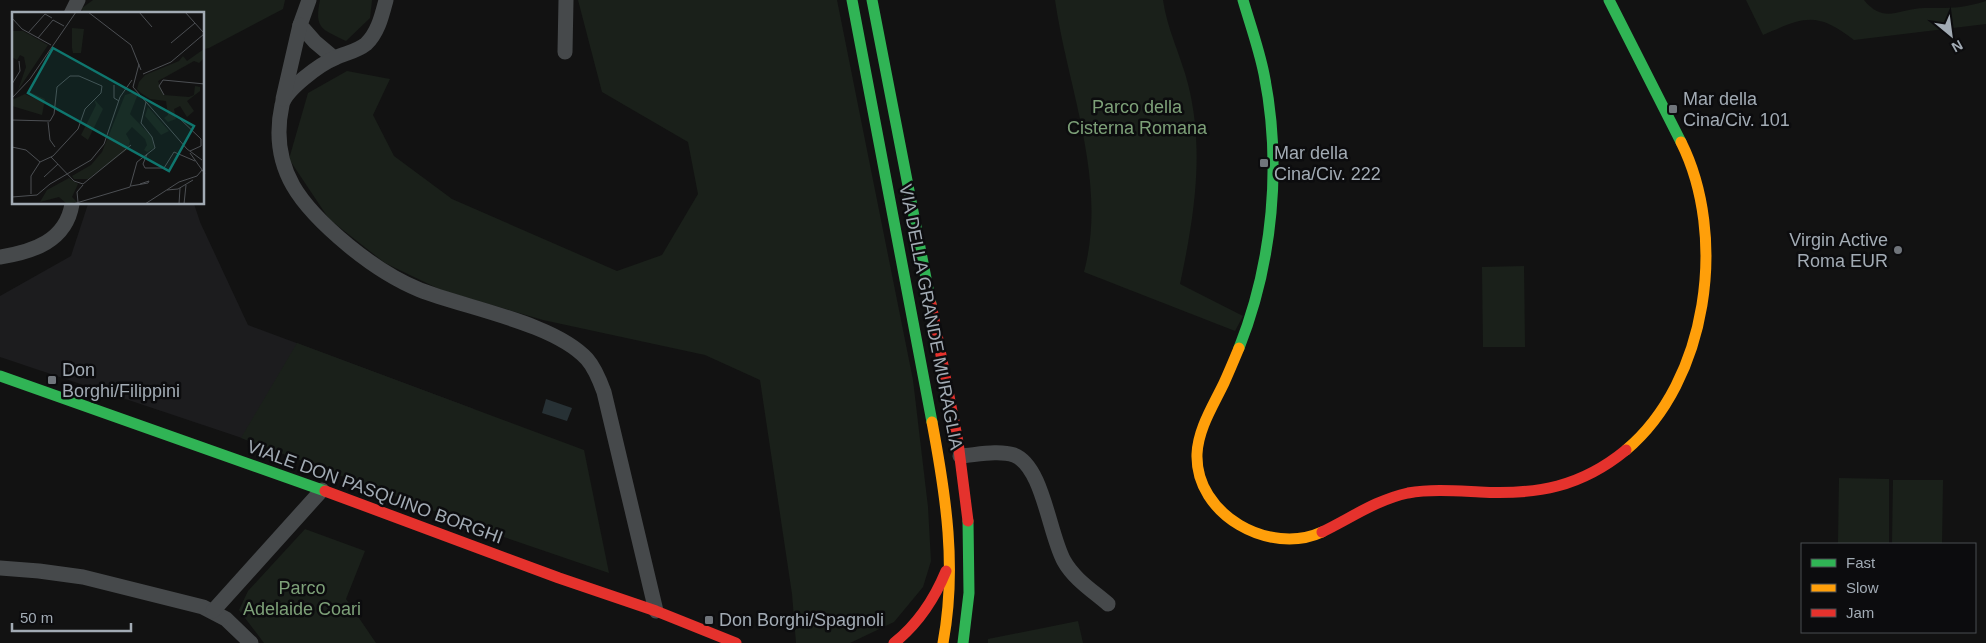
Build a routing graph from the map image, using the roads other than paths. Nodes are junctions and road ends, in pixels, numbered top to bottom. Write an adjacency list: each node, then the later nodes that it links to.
1 (78, 0): 9 (street)
2 (309, 0): 10 (street)
3 (386, 0): 12 (street)
4 (566, 0): 11 (street)
5 (852, 0): 19 (street, VIA DELLA GRANDE MURAGLIA)
6 (872, 0): 17 (street, VIA DELLA GRANDE MURAGLIA)
7 (1243, 0): 8 (street)
8 (1608, 0)
9 (71, 12)
10 (300, 25): 12 (street); 13 (street)
11 (565, 52)
12 (334, 58): 13 (street)
13 (282, 102): 23 (street)
14 (72, 205): 15 (street)
15 (0, 257)
16 (0, 376): 18 (street, VIALE DON PASQUINO BORGHI)
17 (960, 456): 21 (street); 28 (street, VIA DELLA GRANDE MURAGLIA)
18 (322, 490): 22 (street); 23 (street, VIALE DON PASQUINO BORGHI)
19 (950, 561): 26 (street); 27 (street, VIA DELLA GRANDE MURAGLIA)
20 (0, 568): 22 (street)
21 (1108, 604)
22 (213, 611): 24 (street)
23 (656, 611): 25 (street, VIALE DON PASQUINO BORGHI)
24 (252, 643)
25 (736, 643)
26 (894, 643)
27 (943, 643)
28 (963, 643)

